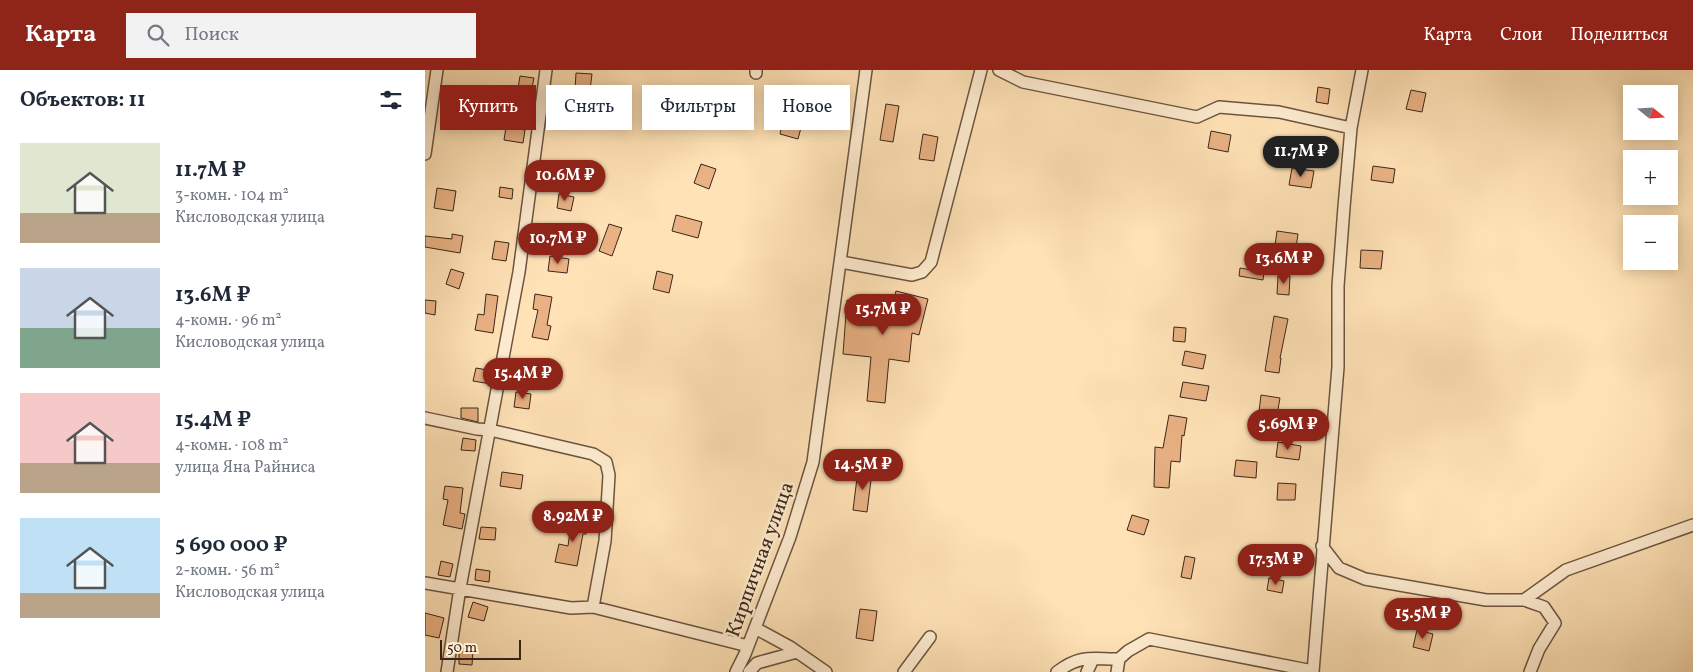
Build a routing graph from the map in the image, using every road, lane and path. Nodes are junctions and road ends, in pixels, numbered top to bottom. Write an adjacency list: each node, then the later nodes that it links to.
1 (437, 70): 8 (street)
2 (546, 70): 11 (street)
3 (866, 70): 9 (street, Кирпичная улица)
4 (981, 70): 9 (street)
5 (999, 70): 7 (street)
6 (1362, 70): 7 (street)
7 (1351, 128): 13 (street)
8 (425, 154)
9 (841, 262): 18 (street, Кирпичная улица)
10 (425, 418): 11 (street)
11 (490, 430): 15 (street); 17 (street)
12 (1693, 525): 16 (street)
13 (1322, 546): 16 (street); 24 (street)
14 (425, 583): 15 (street)
15 (460, 588): 17 (street); 25 (street)
16 (1524, 600): 33 (street)
17 (593, 607): 20 (street)
18 (755, 628): 20 (street, Кирпичная улица); 21 (street)
19 (930, 637): 29 (street)
20 (748, 646): 26 (street, Кирпичная улица)
21 (797, 652): 27 (street); 28 (street)
22 (1093, 659): 23 (street); 30 (street); 31 (street)
23 (1119, 659): 24 (street); 32 (street)
24 (1313, 671)
25 (447, 672)
26 (736, 672)
27 (749, 672)
28 (826, 672)
29 (904, 672)
30 (1057, 672)
31 (1087, 672)
32 (1117, 672)
33 (1530, 672)

